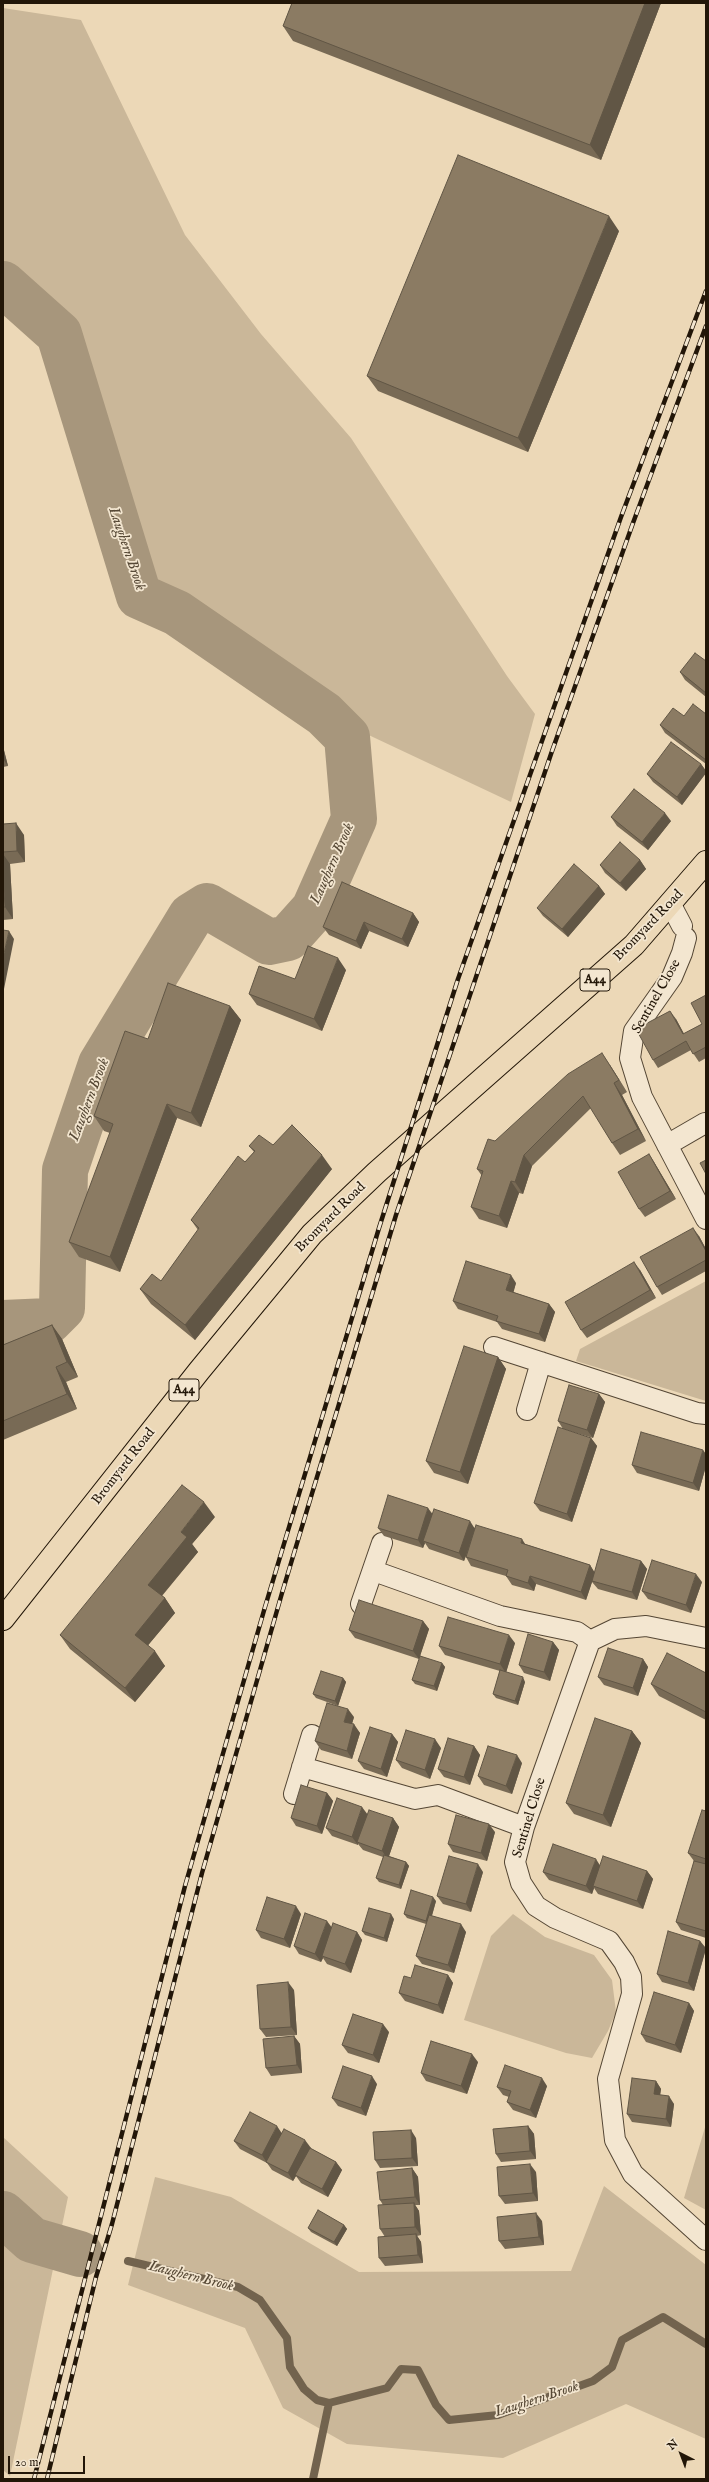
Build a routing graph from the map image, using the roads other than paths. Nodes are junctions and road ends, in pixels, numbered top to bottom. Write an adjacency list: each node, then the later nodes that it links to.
1 (706, 862): 2 (main road, Bromyard Road / A44)
2 (671, 905): 4 (street, Sentinel Close); 13 (main road, Bromyard Road / A44)
3 (705, 1123): 4 (street)
4 (667, 1145): 5 (street, Sentinel Close)
5 (706, 1219)
6 (494, 1347): 7 (street)
7 (541, 1362): 8 (street); 9 (street)
8 (527, 1410)
9 (706, 1414)
10 (382, 1543): 11 (street)
11 (374, 1571): 12 (street); 15 (street)
12 (361, 1604)
13 (3, 1619)
14 (706, 1638): 15 (street)
15 (590, 1641): 19 (street, Sentinel Close)
16 (312, 1734): 17 (street)
17 (302, 1768): 18 (street); 19 (street)
18 (294, 1794)
19 (524, 1827): 20 (street, Sentinel Close)
20 (706, 2240)

